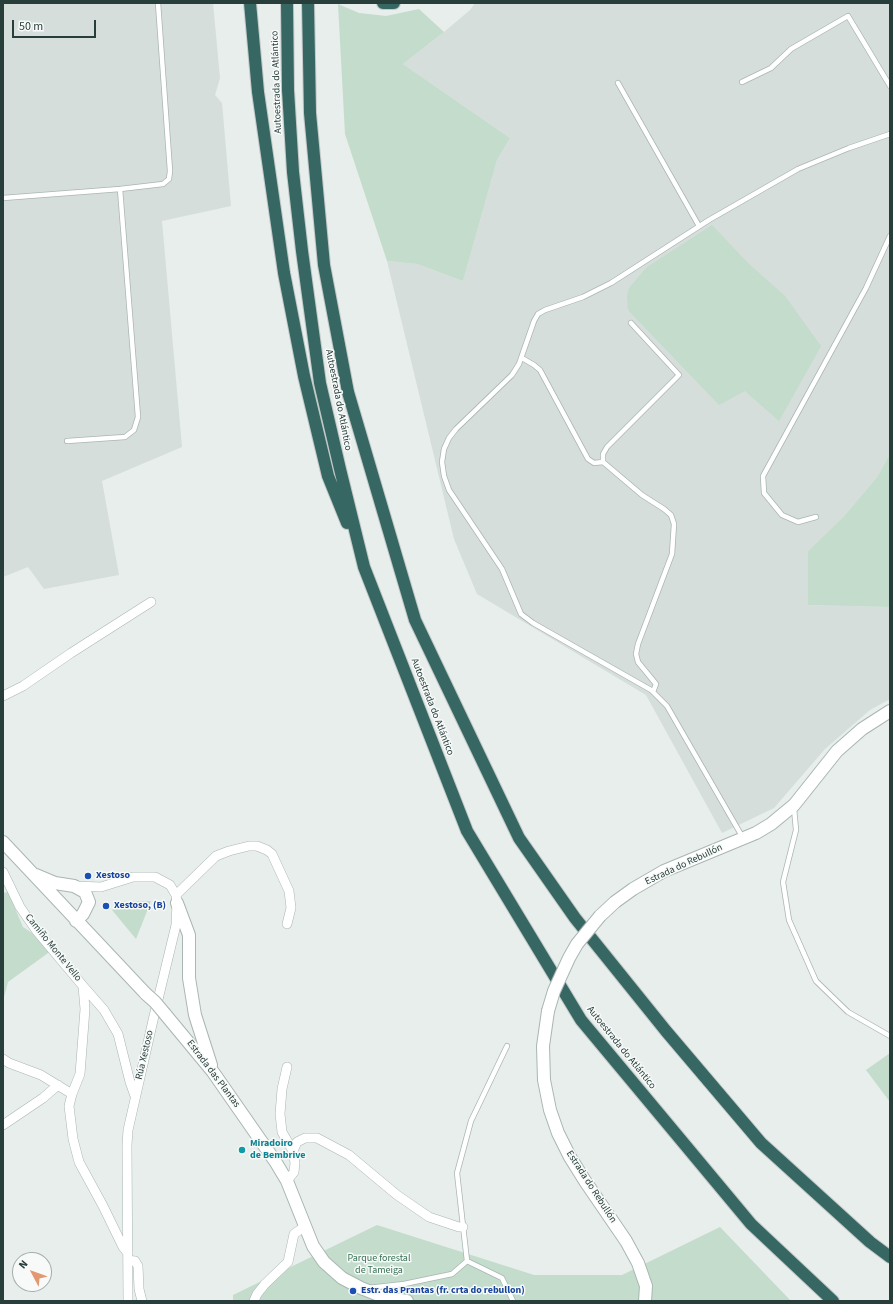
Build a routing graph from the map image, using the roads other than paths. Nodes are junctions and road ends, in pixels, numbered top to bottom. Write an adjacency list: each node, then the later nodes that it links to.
1 (158, 3): 11 (lane)
2 (250, 3): 20 (highway)
3 (287, 3): 20 (highway, Autoestrada do Atlántico)
4 (308, 3): 51 (highway, Autoestrada do Atlántico)
5 (383, 3): 6 (highway)
6 (394, 3)
7 (618, 82): 13 (lane)
8 (742, 82): 9 (lane)
9 (890, 86)
10 (890, 134): 13 (lane)
11 (120, 189): 12 (lane); 17 (lane)
12 (3, 198)
13 (699, 226): 16 (lane)
14 (890, 236): 19 (lane)
15 (631, 324): 18 (lane)
16 (522, 358): 18 (lane); 22 (lane)
17 (67, 441)
18 (603, 462): 22 (lane)
19 (816, 517)
20 (364, 567): 55 (highway, Autoestrada do Atlántico)
21 (151, 602): 23 (street)
22 (653, 692): 26 (lane)
23 (3, 696)
24 (890, 711): 25 (street, Estrada do Rebullón)
25 (794, 805): 26 (street, Estrada do Rebullón); 38 (lane)
26 (743, 838): 61 (street, Estrada do Rebullón, bridge)
27 (3, 842): 29 (street, Estrada das Plantas)
28 (3, 872): 37 (street, Camiño Monte Vello)
29 (32, 873): 30 (street); 32 (street, Estrada das Plantas)
30 (70, 885): 31 (street); 32 (street); 34 (street)
31 (101, 886): 33 (street); 34 (street)
32 (54, 896): 35 (street, Estrada das Plantas)
33 (176, 899): 36 (street); 42 (street); 45 (street, Rúa Xestoso)
34 (89, 902): 35 (street)
35 (76, 921): 42 (street, Estrada das Plantas, bridge)
36 (287, 924)
37 (83, 986): 44 (street, Camiño Monte Vello); 45 (street)
38 (890, 1036)
39 (508, 1046): 50 (lane)
40 (3, 1058): 43 (street)
41 (287, 1067): 47 (street)
42 (213, 1072): 48 (street, Estrada das Plantas)
43 (58, 1085): 44 (street); 46 (street)
44 (72, 1094): 52 (street, Camiño Monte Vello)
45 (135, 1096): 52 (street, Rúa Xestoso)
46 (3, 1124)
47 (293, 1151): 48 (street); 50 (street)
48 (286, 1181): 49 (street, Estrada das Plantas)
49 (304, 1227): 54 (street, Estrada das Plantas); 58 (street)
50 (463, 1227): 53 (lane)
51 (890, 1256)
52 (128, 1257): 56 (street, Rúa Xestoso); 57 (street, Camiño Monte Vello)
53 (467, 1262): 54 (lane); 60 (lane)
54 (361, 1288): 59 (street, Estrada das Plantas)
55 (831, 1300)
56 (128, 1301)
57 (142, 1301)
58 (254, 1301)
59 (407, 1301)
60 (514, 1301)
61 (645, 1301)

